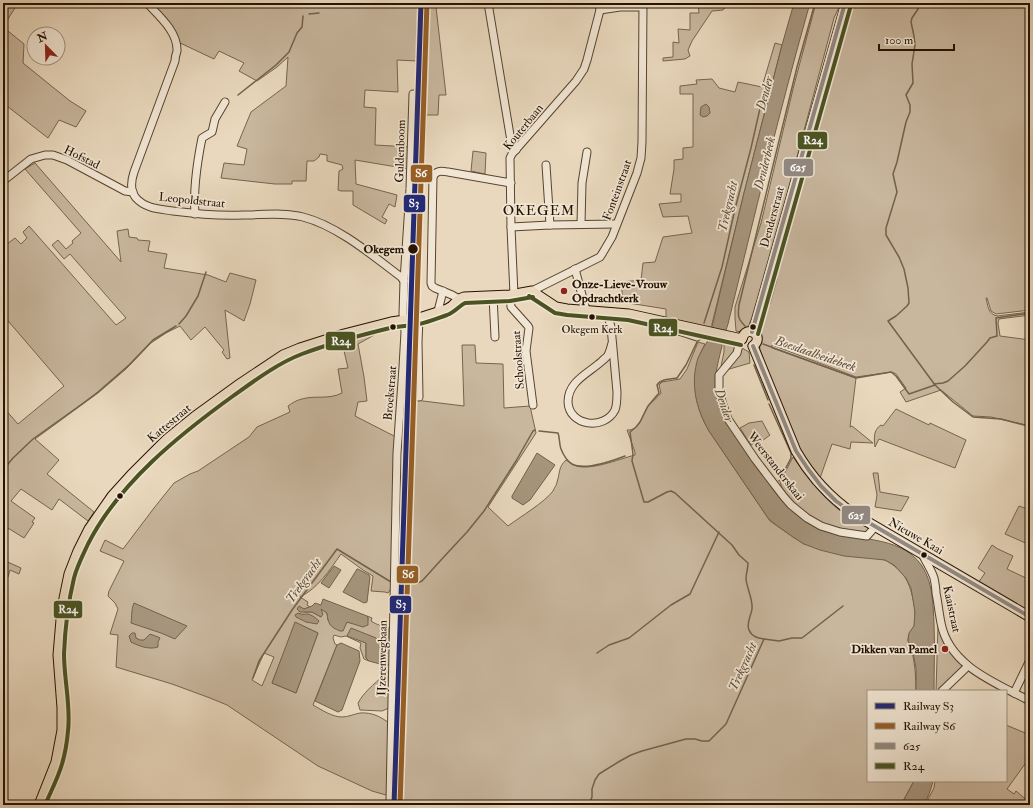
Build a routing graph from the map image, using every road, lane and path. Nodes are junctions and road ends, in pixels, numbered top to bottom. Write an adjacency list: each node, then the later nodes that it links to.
1 (147, 3): 13 (street)
2 (488, 3): 8 (street)
3 (844, 3): 32 (street, Denderstraat)
4 (642, 5): 5 (street, Kouterbaan); 16 (street, Fonteinstraat)
5 (599, 6): 8 (street, Kouterbaan)
6 (413, 94): 20 (street, Guldenboom)
7 (226, 102): 14 (street)
8 (516, 150): 12 (street, Kouterbaan)
9 (587, 152): 15 (street)
10 (546, 165): 17 (street)
11 (3, 181): 13 (street, Hofstad)
12 (511, 183): 18 (street, Kouterbaan); 21 (street)
13 (133, 192): 14 (street, Leopoldstraat)
14 (195, 214): 20 (street, Leopoldstraat)
15 (581, 224): 16 (street); 17 (street)
16 (616, 224): 19 (street, Fonteinstraat)
17 (550, 225): 18 (street)
18 (510, 228): 23 (street, Kouterbaan)
19 (575, 270): 22 (street, Fonteinstraat); 26 (street)
20 (404, 281): 31 (street)
21 (443, 291): 25 (street); 27 (street)
22 (532, 291): 23 (main road); 26 (main road)
23 (512, 295): 24 (main road); 39 (street, Schoolstraat)
24 (493, 296): 25 (main road); 34 (street)
25 (458, 299): 27 (main road, Kattestraat)
26 (586, 310): 28 (main road)
27 (438, 311): 29 (main road, Kattestraat)
28 (610, 312): 30 (main road); 36 (street)
29 (419, 318): 31 (main road, Kattestraat); 38 (street)
30 (647, 318): 33 (street); 35 (main road)
31 (404, 320): 40 (street, Broekstraat); 50 (main road, Kattestraat)
32 (752, 332): 35 (main road); 37 (main road, Nieuwe Kaai)
33 (697, 337)
34 (495, 338)
35 (742, 339): 37 (main road); 41 (street, Weerstanderskaai)
36 (612, 343): 36 (street)
37 (753, 346): 41 (main road, Nieuwe Kaai)
38 (419, 397)
39 (533, 405)
40 (397, 468): 49 (street, IJzerenwegbaan)
41 (875, 527): 42 (main road, Nieuwe Kaai)
42 (931, 566): 43 (main road, Nieuwe Kaai); 45 (street, Kaaistraat)
43 (1030, 617)
44 (1030, 660): 47 (street)
45 (968, 666): 46 (street); 47 (street, Kaaistraat)
46 (943, 690)
47 (1014, 693): 48 (street, Kaaistraat)
48 (1030, 701)
49 (390, 800)
50 (39, 805)

